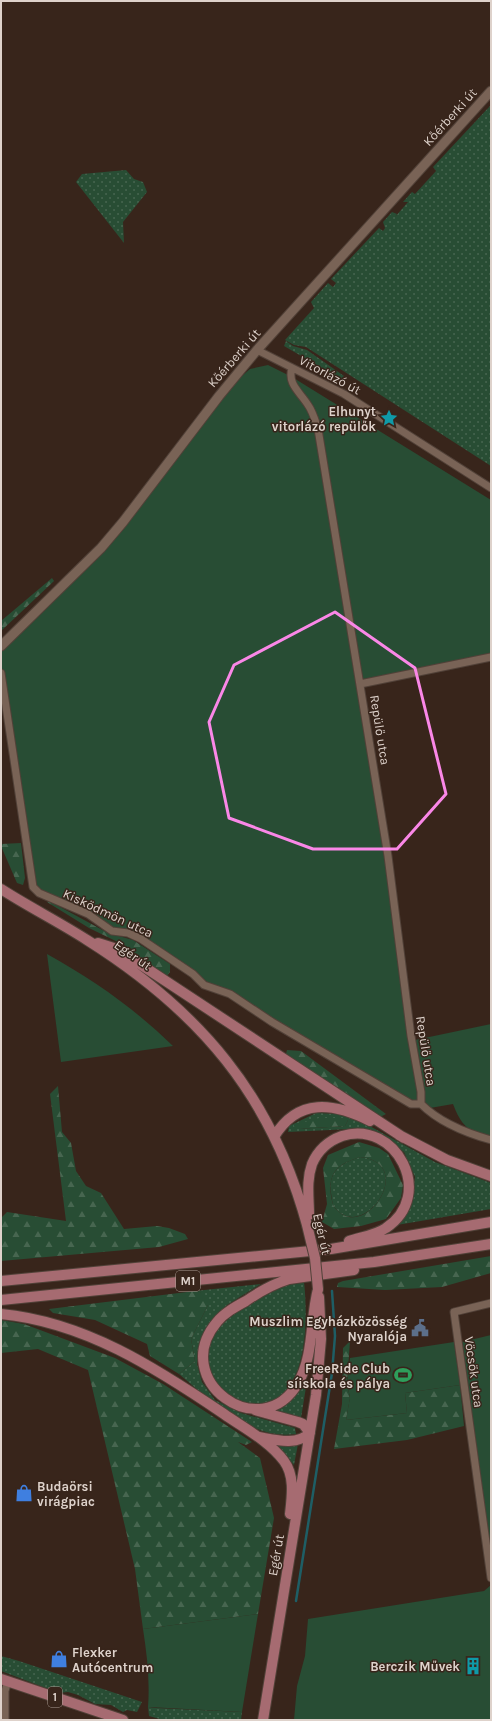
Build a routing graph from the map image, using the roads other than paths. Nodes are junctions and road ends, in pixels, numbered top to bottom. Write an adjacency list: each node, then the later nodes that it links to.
1 (491, 90): 2 (street, Kőérberki út)
2 (257, 350): 3 (street, Vitorlázó út); 5 (street, Kőérberki út)
3 (292, 368): 4 (street, Vitorlázó út); 8 (street, Repülő utca)
4 (491, 488)
5 (1, 646)
6 (491, 657): 8 (street)
7 (1, 673): 11 (street, Kisködmön utca)
8 (360, 684): 11 (street, Repülő utca)
9 (1, 889): 10 (main road, Egér út)
10 (87, 939): 12 (main road, Egér út); 13 (main road)
11 (421, 1104): 14 (street)
12 (274, 1137): 13 (main road); 17 (main road, Egér út)
13 (404, 1138): 15 (main road)
14 (491, 1140)
15 (491, 1176)
16 (491, 1222): 19 (main road, M1)
17 (307, 1225): 19 (main road); 22 (main road, Egér út, bridge)
18 (491, 1244): 20 (main road, M1)
19 (331, 1249): 21 (main road, M1)
20 (374, 1262): 23 (main road, M1); 26 (main road)
21 (1, 1281)
22 (318, 1289): 26 (main road); 27 (main road, Egér út)
23 (1, 1300)
24 (491, 1303): 30 (street, Vöcsök utca)
25 (1, 1314): 28 (main road)
26 (252, 1409): 27 (main road)
27 (310, 1433): 28 (main road); 29 (main road, Egér út)
28 (258, 1437): 29 (main road)
29 (294, 1528): 32 (main road, Egér út)
30 (491, 1578)
31 (5, 1680): 33 (street); 34 (main road, 1)
32 (262, 1719)
33 (5, 1720)
34 (123, 1720)

